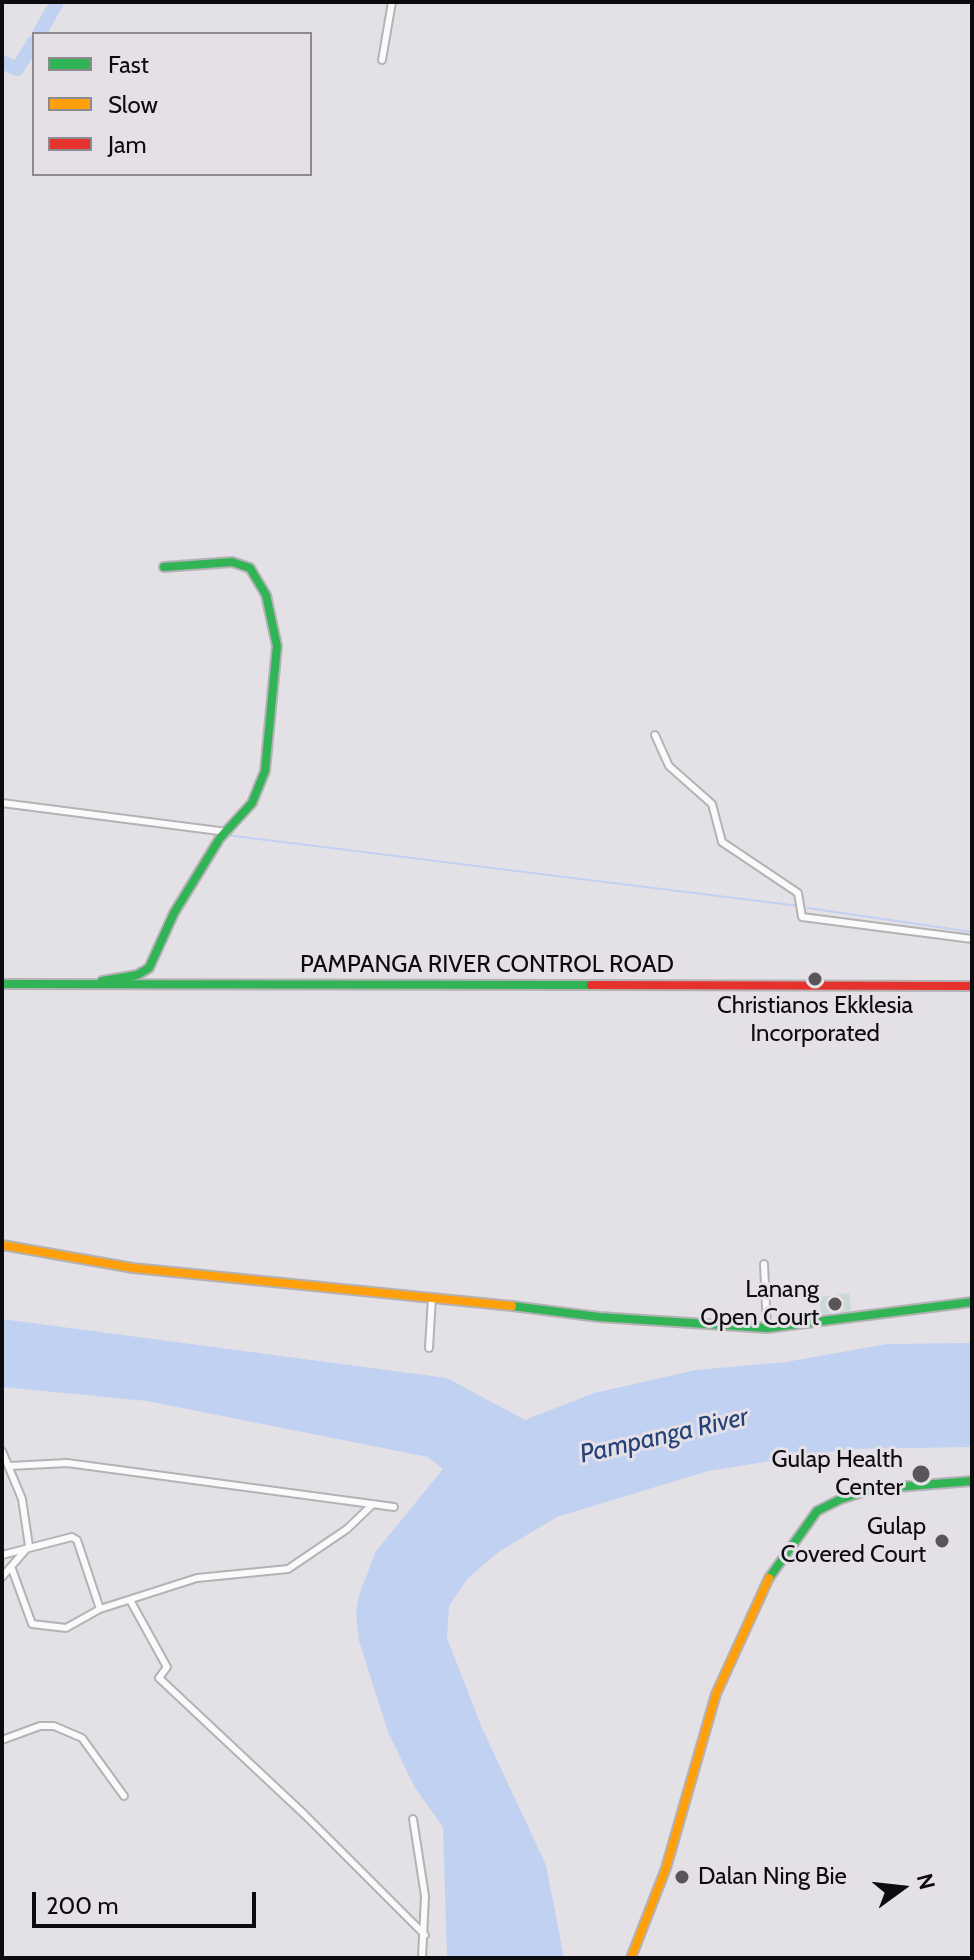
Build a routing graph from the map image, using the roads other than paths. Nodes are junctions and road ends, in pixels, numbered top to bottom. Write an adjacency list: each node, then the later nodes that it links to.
1 (392, 2): 2 (street)
2 (382, 60)
3 (164, 567): 6 (street)
4 (655, 735): 7 (street)
5 (2, 803): 6 (street)
6 (224, 835): 9 (street)
7 (972, 939)
8 (2, 984): 9 (street, PAMPANGA RIVER CONTROL ROAD)
9 (90, 985): 10 (street, PAMPANGA RIVER CONTROL ROAD)
10 (972, 986)
11 (2, 1245): 13 (street)
12 (764, 1264): 15 (street)
13 (432, 1297): 15 (street); 16 (street)
14 (972, 1302): 15 (street)
15 (767, 1328)
16 (429, 1348)
17 (2, 1451): 18 (street)
18 (10, 1466): 20 (street); 22 (street)
19 (972, 1481): 33 (street)
20 (373, 1504): 21 (street); 26 (street)
21 (394, 1507)
22 (29, 1546): 23 (street); 24 (street); 27 (street)
23 (2, 1555)
24 (12, 1569): 25 (street); 27 (street)
25 (2, 1577)
26 (130, 1600): 27 (street); 31 (street)
27 (100, 1609)
28 (2, 1740): 29 (street)
29 (124, 1796)
30 (413, 1819): 31 (street)
31 (425, 1935): 32 (street)
32 (422, 1958)
33 (631, 1958)

